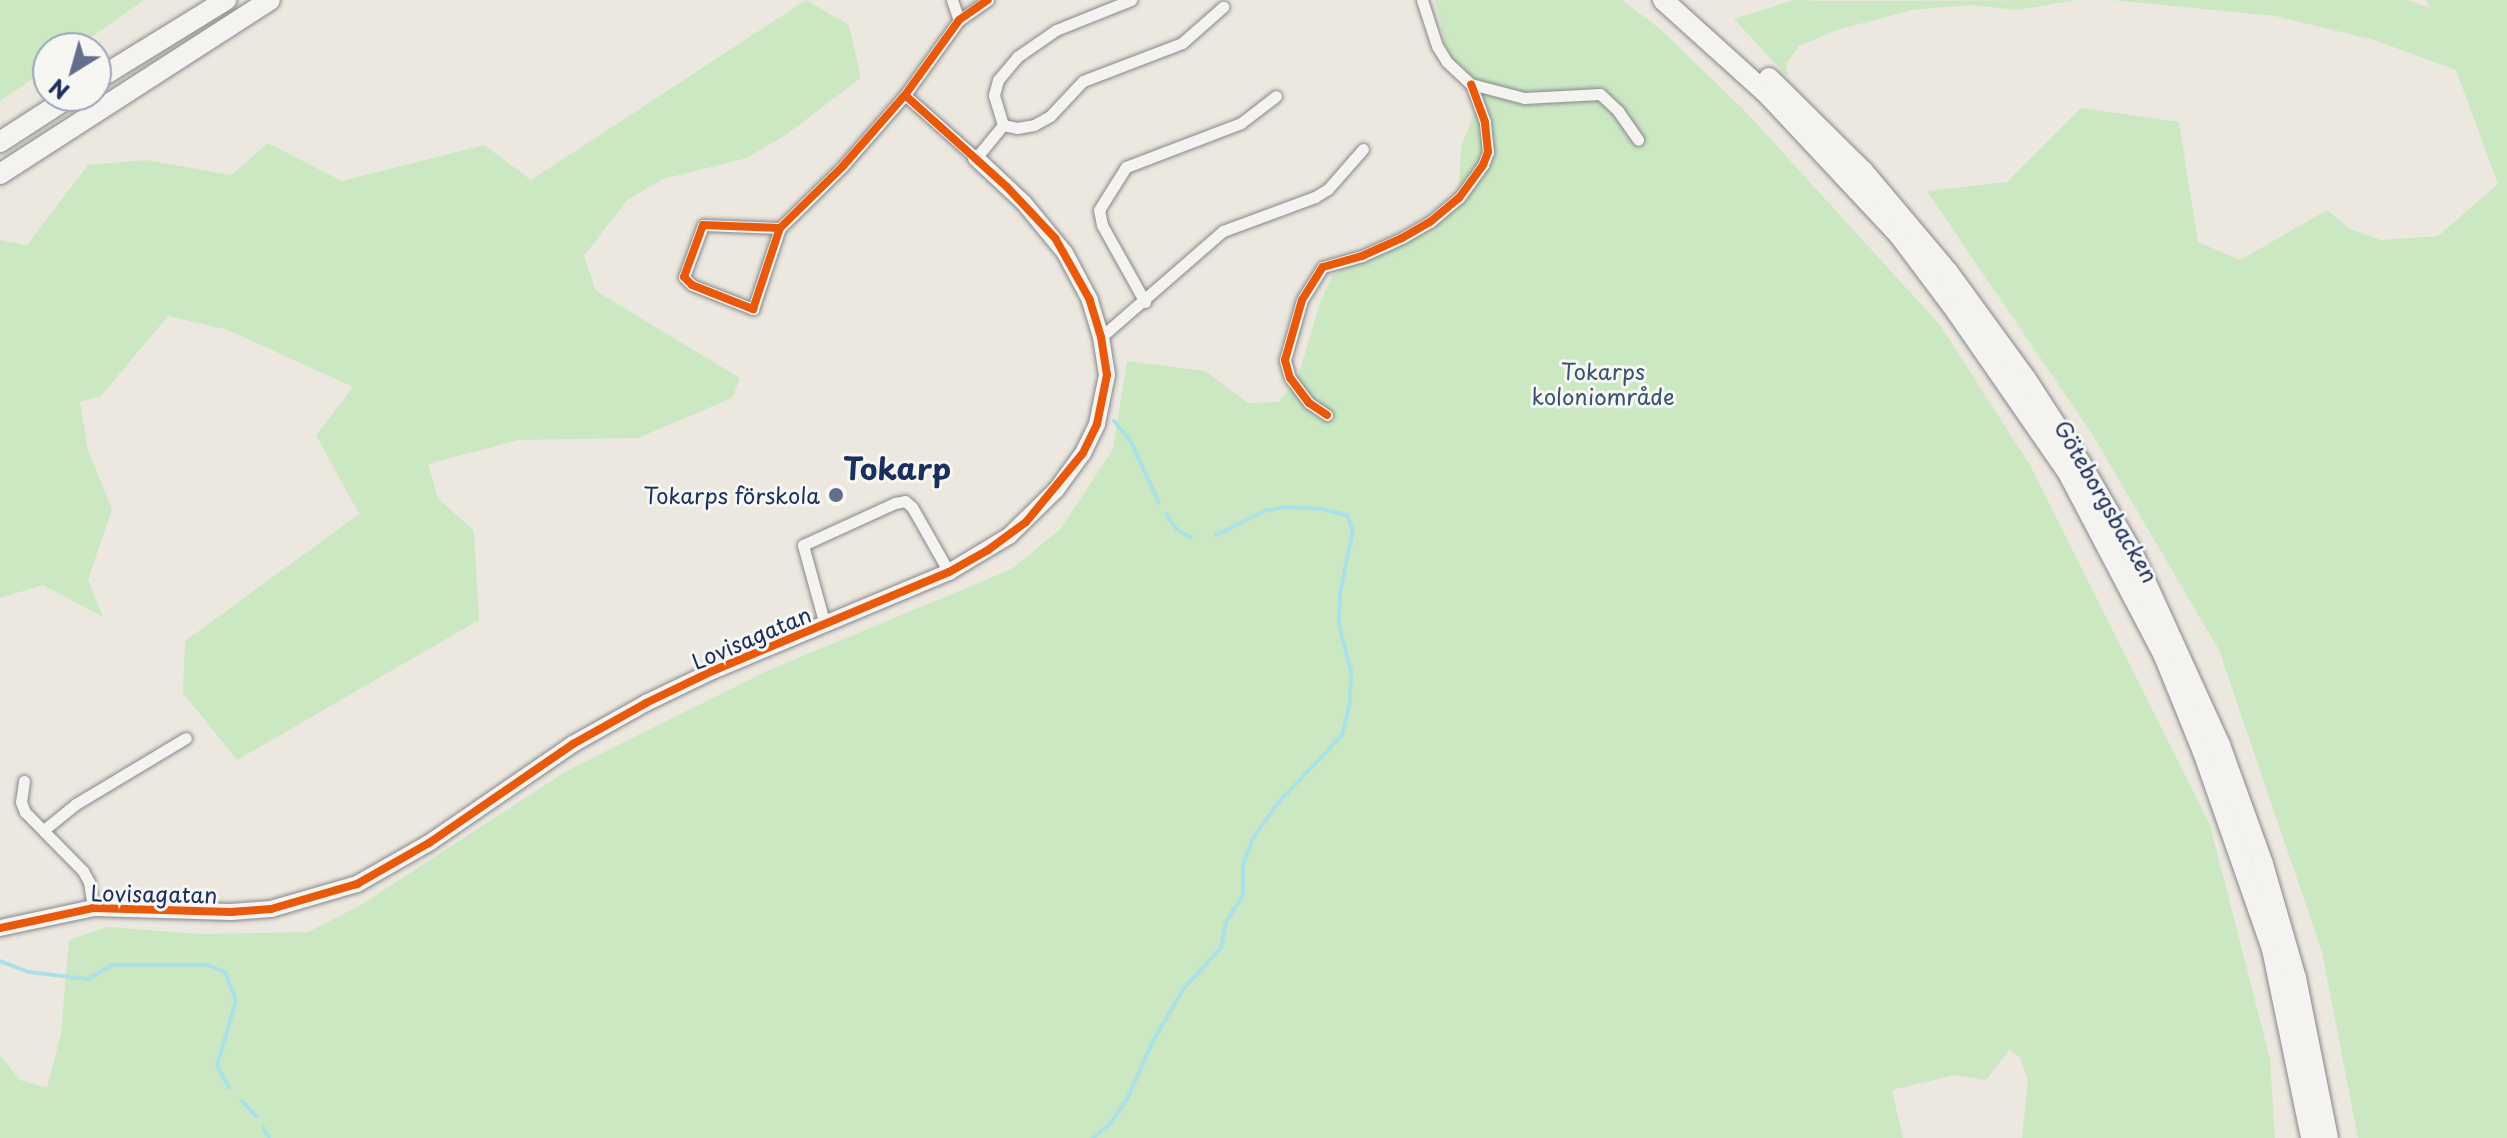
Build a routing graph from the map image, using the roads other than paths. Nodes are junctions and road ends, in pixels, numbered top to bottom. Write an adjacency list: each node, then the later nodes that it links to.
1 (270, 0): 21 (highway)
2 (952, 0): 10 (street)
3 (988, 0): 10 (street)
4 (1131, 0): 16 (street)
5 (1422, 0): 12 (street)
6 (1663, 0): 33 (highway, Göteborgsbacken)
7 (1684, 0): 34 (highway, Göteborgsbacken)
8 (217, 5): 11 (highway)
9 (1223, 7): 16 (street)
10 (959, 20): 13 (street)
11 (112, 70)
12 (1471, 84): 17 (street); 25 (street)
13 (905, 95): 20 (street, Lovisagatan); 22 (street)
14 (1276, 96): 23 (street)
15 (46, 112): 18 (highway)
16 (1003, 125): 20 (street)
17 (1638, 140)
18 (0, 142)
19 (1363, 149): 23 (street)
20 (976, 158): 24 (street, Lovisagatan)
21 (4, 172)
22 (780, 228): 22 (street)
23 (1145, 302): 24 (street)
24 (1101, 337): 26 (street, Lovisagatan)
25 (1327, 415)
26 (949, 572): 27 (street, Lovisagatan); 27 (street)
27 (825, 625): 31 (street, Lovisagatan)
28 (186, 738): 30 (street)
29 (24, 781): 30 (street, Lovisagatan)
30 (45, 829): 31 (street, Lovisagatan)
31 (92, 902): 32 (street, Lovisagatan)
32 (0, 928)
33 (2311, 1138)
34 (2328, 1138)

